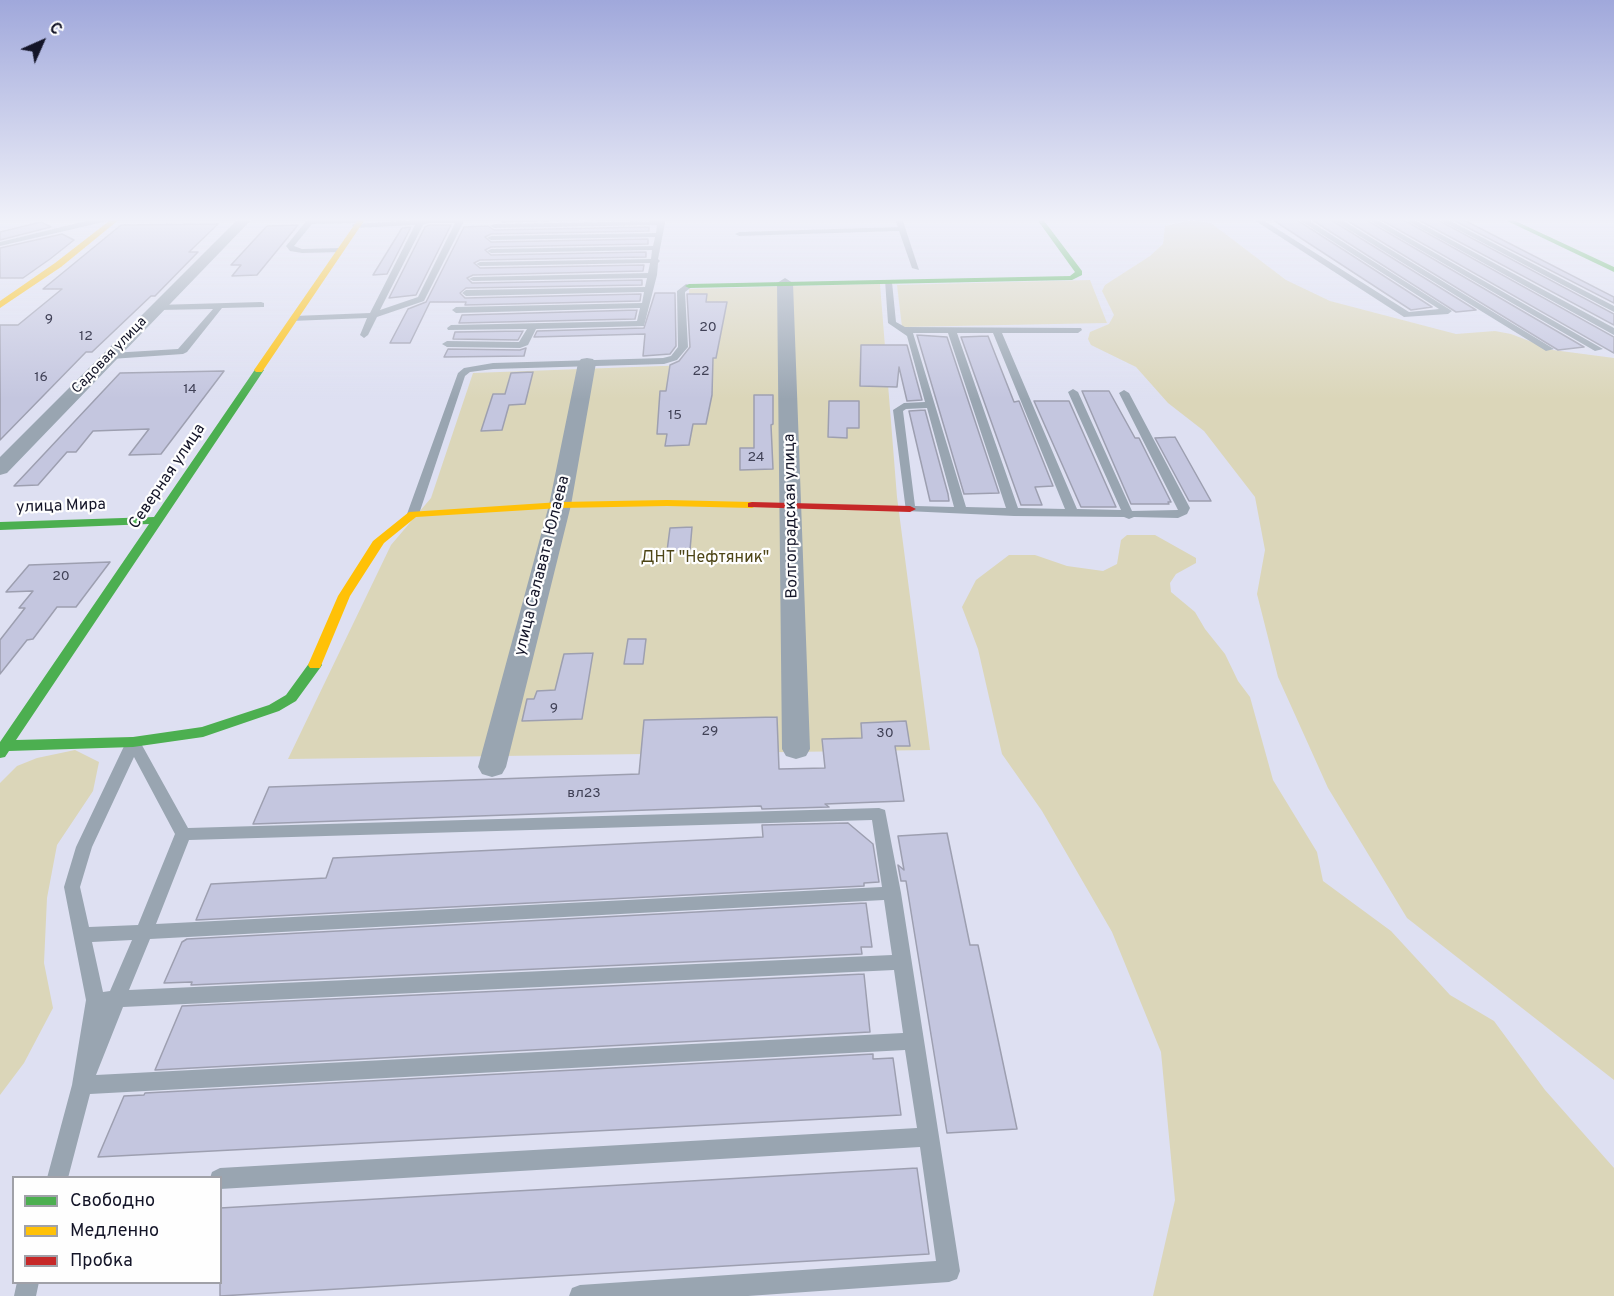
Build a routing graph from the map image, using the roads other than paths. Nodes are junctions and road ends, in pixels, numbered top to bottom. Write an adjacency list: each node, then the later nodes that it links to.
1 (38, 278): 21 (main road)
2 (187, 278): 25 (street, Садовая улица)
3 (320, 278): 29 (main road, Северная улица)
4 (392, 278): 28 (lane)
5 (431, 278): 28 (lane)
6 (496, 278): 15 (lane)
7 (652, 278): 19 (lane)
8 (1050, 278): 16 (main road)
9 (1350, 278): 10 (lane)
10 (1396, 278)
11 (1433, 278): 39 (lane)
12 (1476, 278): 40 (lane)
13 (1516, 278): 36 (lane)
14 (1556, 278): 26 (lane)
15 (473, 279)
16 (888, 282): 17 (main road); 32 (lane)
17 (785, 284): 18 (main road); 48 (street, Волгоградская улица)
18 (689, 286): 42 (lane)
19 (649, 290): 20 (lane); 23 (lane)
20 (466, 293)
21 (0, 305)
22 (261, 305): 24 (lane)
23 (644, 305): 27 (lane); 30 (lane)
24 (219, 306): 25 (lane); 41 (lane)
25 (159, 307): 41 (street, Садовая улица)
26 (1614, 309)
27 (456, 310)
28 (373, 315): 29 (lane); 37 (lane)
29 (294, 319): 55 (main road, Северная улица)
30 (532, 327): 31 (lane); 38 (lane)
31 (451, 328)
32 (901, 330): 33 (lane); 45 (lane)
33 (951, 330): 34 (lane); 51 (lane)
34 (996, 330): 35 (lane); 53 (lane)
35 (1078, 330)
36 (1614, 332)
37 (364, 335)
38 (447, 344)
39 (1549, 349)
40 (1598, 349)
41 (111, 356): 46 (street, Садовая улица)
42 (587, 363): 47 (street, улица Салавата Юлаева); 52 (lane)
43 (1073, 392): 54 (lane)
44 (1124, 393): 54 (lane)
45 (931, 405): 49 (lane); 50 (lane)
46 (0, 469)
47 (560, 505): 48 (main road); 52 (main road); 60 (street, улица Салавата Юлаева)
48 (792, 505): 49 (main road); 59 (street, Волгоградская улица)
49 (910, 509): 50 (lane)
50 (961, 511): 51 (lane)
51 (1014, 513): 53 (lane)
52 (413, 514): 57 (main road)
53 (1072, 514): 54 (lane)
54 (1129, 516)
55 (159, 520): 56 (main road, улица Мира); 58 (main road, Северная улица)
56 (0, 526)
57 (133, 742): 58 (main road); 61 (lane); 64 (lane)
58 (2, 749)
59 (796, 749)
60 (492, 766)
61 (183, 834): 62 (lane); 63 (lane)
62 (892, 893): 63 (lane); 65 (lane)
63 (144, 931): 64 (lane); 66 (lane)
64 (81, 934): 67 (lane)
65 (902, 962): 66 (lane); 68 (lane)
66 (117, 999): 67 (lane); 69 (lane)
67 (95, 1000): 69 (lane)
68 (914, 1041): 69 (lane); 70 (lane)
69 (82, 1085): 71 (lane)
70 (927, 1137): 72 (lane); 73 (lane)
71 (58, 1176)
72 (222, 1179)
73 (580, 1296)

